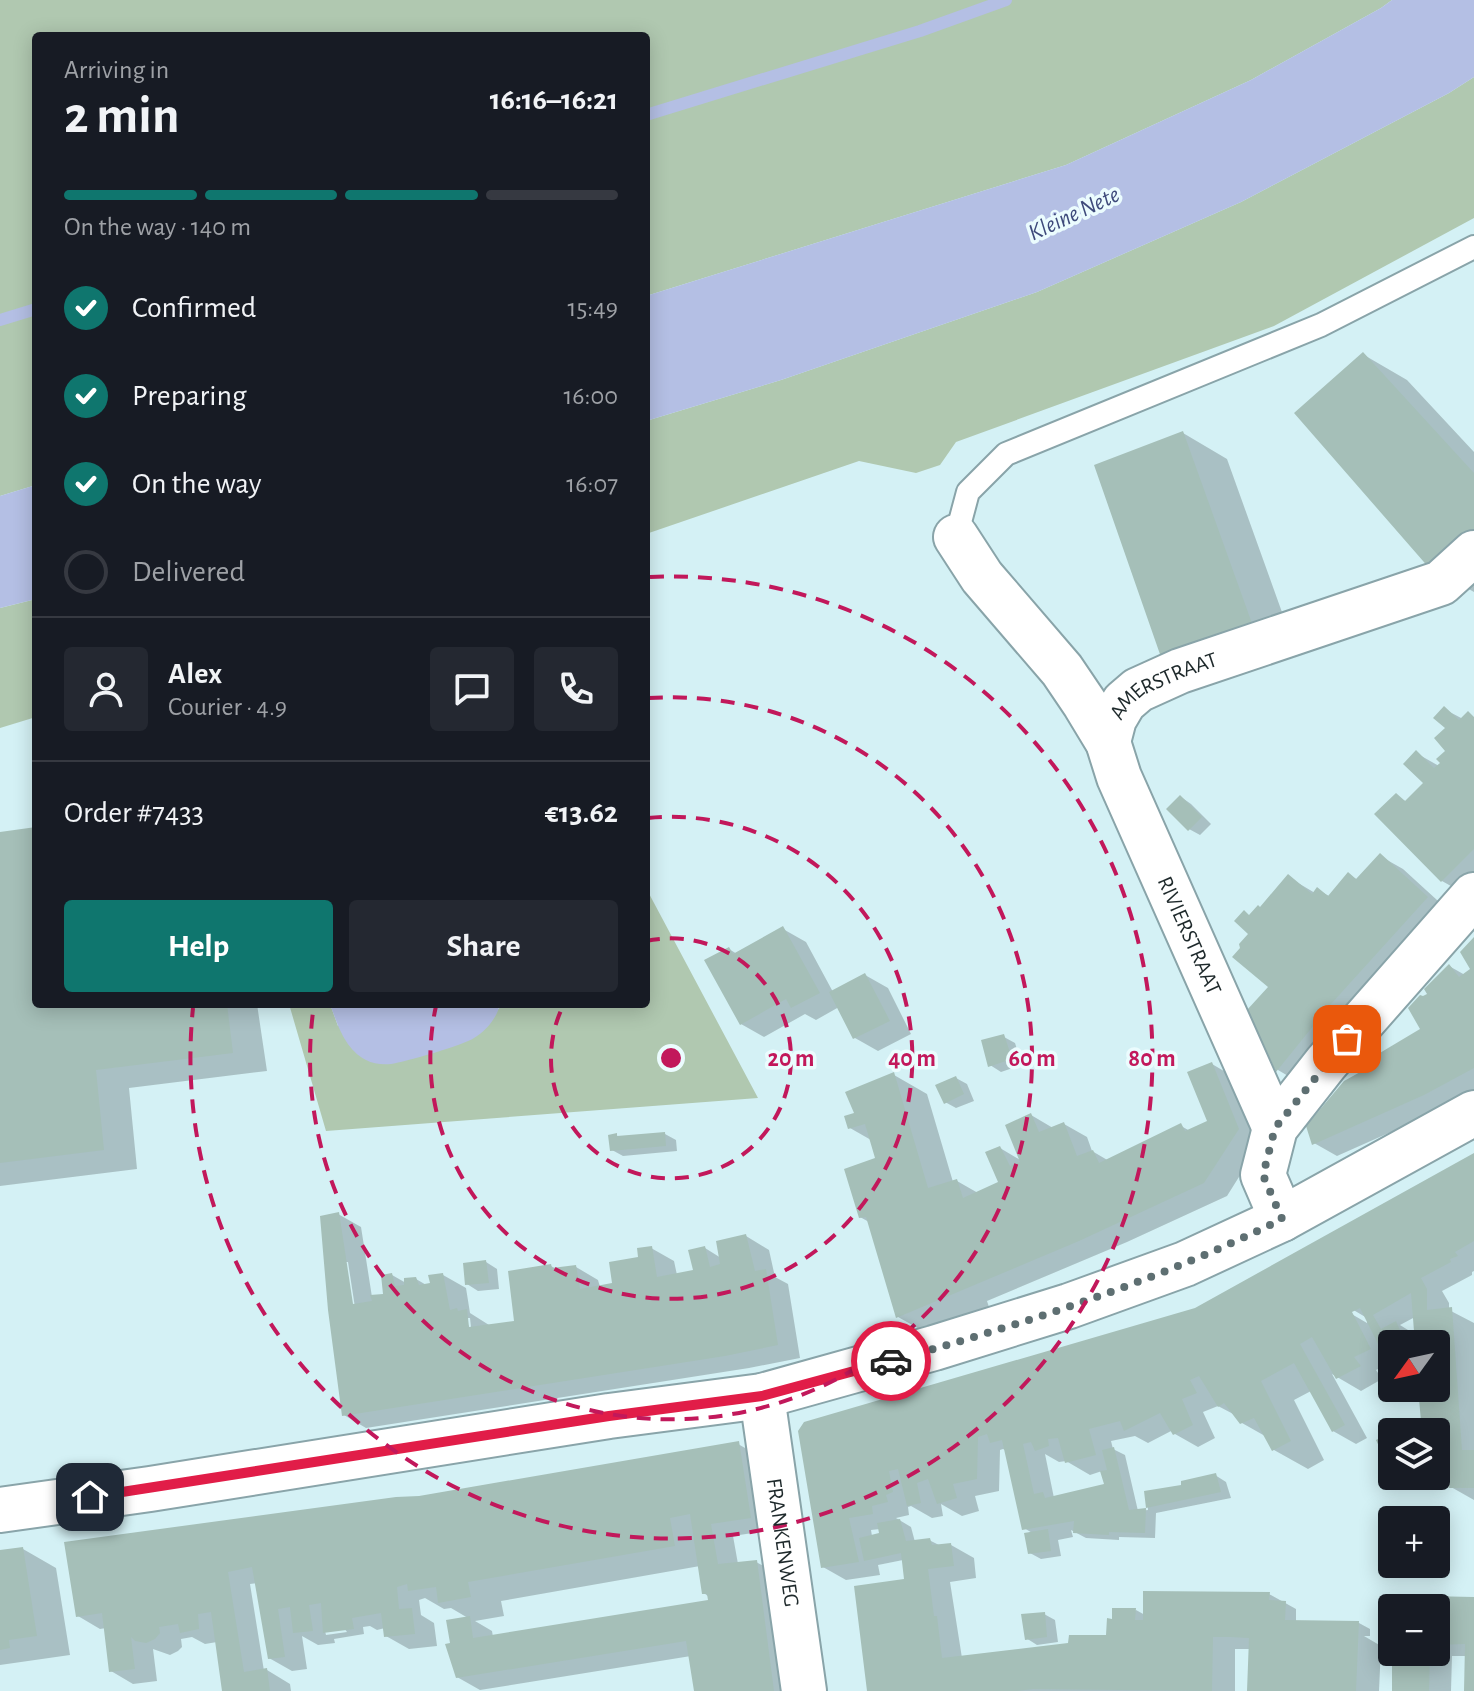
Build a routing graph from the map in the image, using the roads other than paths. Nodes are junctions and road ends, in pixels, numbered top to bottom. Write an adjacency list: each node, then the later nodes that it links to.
1 (1474, 247): 2 (lane)
2 (956, 537): 4 (street, AMERSTRAAT)
3 (1474, 553): 4 (street, AMERSTRAAT)
4 (1108, 742): 7 (street, RIVIERSTRAAT)
5 (1474, 895): 7 (street)
6 (1474, 1113): 8 (street)
7 (1275, 1128): 8 (street)
8 (1282, 1219): 9 (street)
9 (762, 1396): 10 (street); 11 (street, FRANKENWEG)
10 (0, 1510)
11 (804, 1691)

